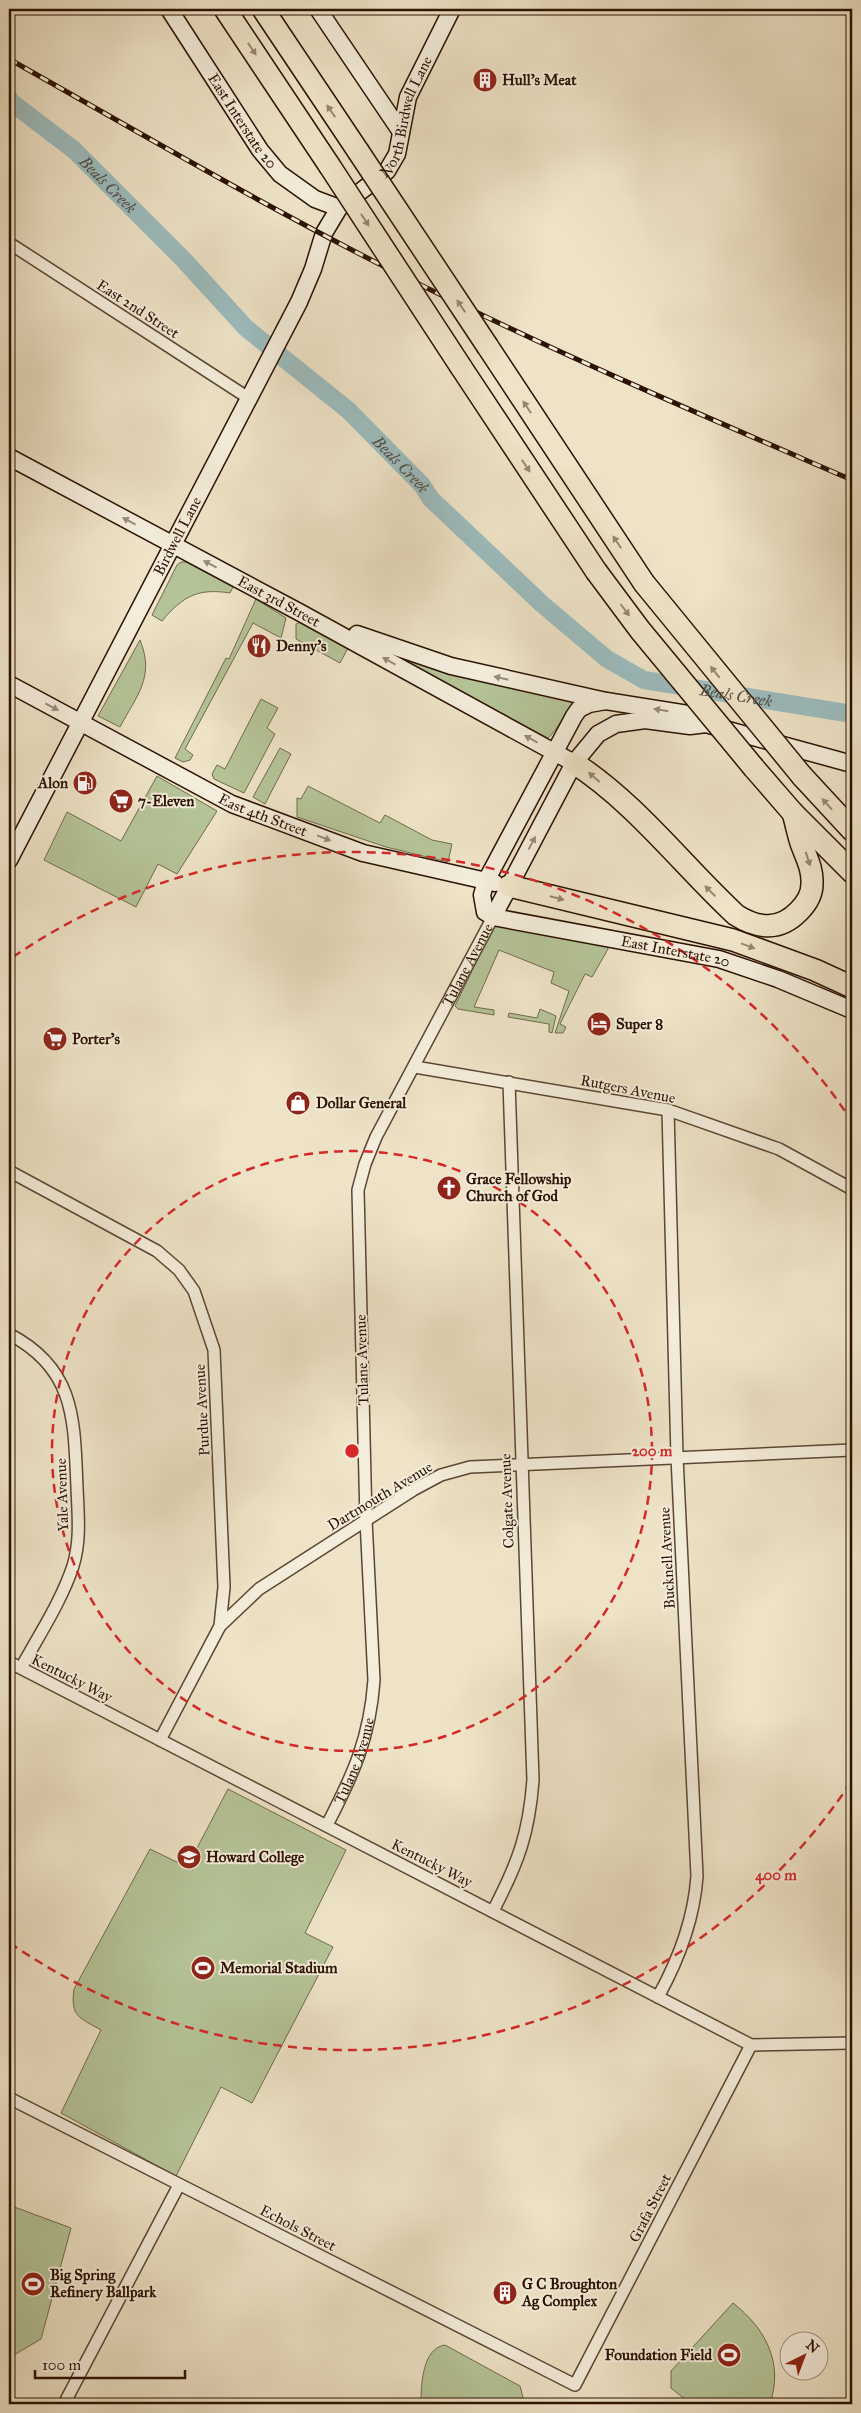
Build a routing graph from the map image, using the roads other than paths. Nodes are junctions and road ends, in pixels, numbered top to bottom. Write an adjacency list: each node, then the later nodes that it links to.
1 (169, 9): 7 (main road, East Interstate 20)
2 (225, 9): 20 (highway, one-way to 20, bridge)
3 (263, 9): 21 (highway, one-way to 3, bridge)
4 (318, 9): 6 (main road)
5 (452, 9): 6 (main road, North Birdwell Lane)
6 (401, 132): 7 (main road, North Birdwell Lane)
7 (339, 208): 9 (main road, Birdwell Lane)
8 (9, 243): 9 (street, East 2nd Street)
9 (250, 399): 11 (main road, Birdwell Lane)
10 (9, 457): 11 (main road, East 3rd Street, one-way to 10)
11 (172, 543): 12 (main road, East 3rd Street, one-way to 11); 15 (main road, Birdwell Lane)
12 (315, 620): 14 (main road, one-way to 12); 17 (main road, East 3rd Street, one-way to 12)
13 (9, 684): 15 (main road, East 4th Street, one-way to 15)
14 (606, 701): 16 (main road, one-way to 14); 17 (main road, Tulane Avenue)
15 (80, 722): 22 (main road, Birdwell Lane); 24 (main road, East 4th Street, one-way to 24)
16 (706, 724): 18 (main road, Tulane Avenue); 19 (main road)
17 (553, 751): 18 (main road, East 3rd Street); 24 (main road, Tulane Avenue)
18 (574, 763): 20 (highway, one-way to 18); 25 (main road, Tulane Avenue, one-way to 18)
19 (852, 764)
20 (793, 813): 23 (highway)
21 (852, 830)
22 (9, 860)
23 (852, 872)
24 (486, 881): 25 (main road, East 4th Street); 26 (main road, Tulane Avenue)
25 (510, 886): 26 (main road, Tulane Avenue); 27 (highway, one-way to 27)
26 (492, 917): 28 (main road, East Interstate 20); 29 (street, Tulane Avenue)
27 (852, 987)
28 (852, 1010)
29 (414, 1067): 30 (street, Rutgers Avenue); 38 (street, Tulane Avenue)
30 (509, 1082): 31 (street, Rutgers Avenue); 37 (street, Colgate Avenue)
31 (668, 1110): 33 (street, Rutgers Avenue); 36 (street, Bucknell Avenue)
32 (9, 1171): 39 (street, Purdue Avenue)
33 (852, 1189)
34 (9, 1334): 41 (street, Yale Avenue)
35 (852, 1450): 36 (street, Dartmouth Avenue)
36 (677, 1457): 37 (street, Dartmouth Avenue); 45 (street, Bucknell Avenue)
37 (521, 1463): 38 (street, Dartmouth Avenue); 44 (street, Colgate Avenue)
38 (366, 1520): 39 (street, Dartmouth Avenue); 43 (street, Tulane Avenue)
39 (220, 1626): 42 (street, Purdue Avenue)
40 (9, 1662): 41 (street, Kentucky Way)
41 (21, 1668): 42 (street, Kentucky Way)
42 (160, 1740): 43 (street, Kentucky Way)
43 (327, 1825): 44 (street, Kentucky Way)
44 (493, 1911): 45 (street, Kentucky Way)
45 (658, 1997): 47 (street, Kentucky Way)
46 (852, 2043): 47 (street, Kentucky Way)
47 (751, 2045): 50 (street, Grafa Street)
48 (9, 2098): 49 (street, Echols Street)
49 (179, 2184): 50 (street, Echols Street); 51 (street)
50 (575, 2385)
51 (64, 2404)

